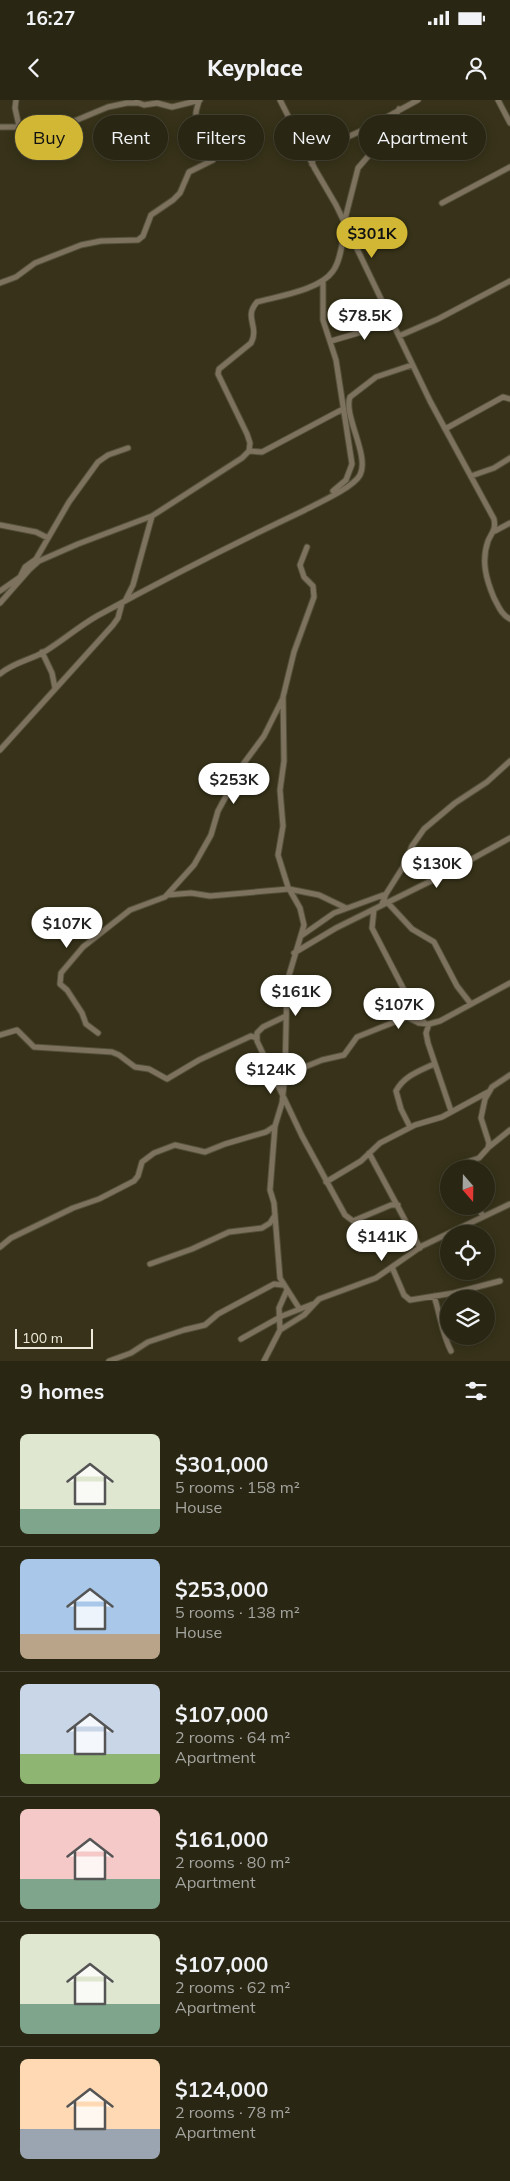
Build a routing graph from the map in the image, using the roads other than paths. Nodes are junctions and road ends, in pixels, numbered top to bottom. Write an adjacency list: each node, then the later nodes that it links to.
1 (16, 100): 8 (street)
2 (280, 100): 13 (street)
3 (418, 100): 7 (street)
4 (498, 100): 10 (street)
5 (200, 101): 6 (street); 19 (street)
6 (137, 102): 9 (street)
7 (400, 109): 13 (street); 16 (street)
8 (16, 115)
9 (83, 118)
10 (510, 123)
11 (15, 126): 12 (street)
12 (0, 127)
13 (312, 164): 16 (street)
14 (510, 167): 15 (street)
15 (442, 203)
16 (345, 226): 18 (street); 20 (street)
17 (510, 280): 21 (street)
18 (323, 281): 22 (street); 28 (street)
19 (0, 283)
20 (390, 318): 21 (street); 22 (street)
21 (399, 336): 23 (street)
22 (331, 341): 25 (street)
23 (412, 365): 26 (street); 31 (street)
24 (510, 399): 26 (street)
25 (343, 410): 28 (street); 31 (street)
26 (445, 429): 30 (street)
27 (128, 448): 37 (street)
28 (249, 451): 32 (street)
29 (510, 458): 30 (street)
30 (471, 476): 33 (street)
31 (314, 505): 41 (street)
32 (152, 516): 40 (street); 41 (street)
33 (494, 520): 34 (street); 36 (street)
34 (507, 524): 36 (street)
35 (0, 525): 37 (street)
36 (495, 531): 42 (street)
37 (48, 538): 39 (street)
38 (307, 547): 46 (street)
39 (0, 591)
40 (0, 603)
41 (123, 603): 43 (street); 45 (street)
42 (510, 619)
43 (42, 652): 44 (street); 45 (street)
44 (0, 674)
45 (55, 688): 47 (street)
46 (283, 697): 50 (street); 52 (street)
47 (0, 750)
48 (510, 761): 51 (street)
49 (510, 838): 53 (street)
50 (289, 889): 52 (street); 54 (street); 56 (street)
51 (386, 894): 53 (street); 54 (street)
52 (166, 895): 62 (street)
53 (385, 903): 55 (street); 59 (street)
54 (346, 908): 56 (street)
55 (374, 909): 57 (street); 61 (street)
56 (301, 936): 57 (street)
57 (294, 953): 60 (street)
58 (510, 983): 59 (street)
59 (471, 1004): 61 (street)
60 (286, 1016): 64 (street); 66 (street)
61 (428, 1024): 65 (street); 66 (street)
62 (98, 1033)
63 (0, 1035): 64 (street)
64 (256, 1038): 69 (street)
65 (434, 1064): 70 (street); 72 (street)
66 (285, 1075): 69 (street)
67 (510, 1075): 68 (street)
68 (488, 1092): 70 (street); 74 (street)
69 (282, 1095): 71 (street); 77 (street)
70 (451, 1111): 72 (street)
71 (275, 1126): 80 (street); 82 (street)
72 (410, 1127): 75 (street)
73 (510, 1130): 74 (street)
74 (488, 1147): 76 (street)
75 (369, 1153): 77 (street); 79 (street)
76 (472, 1160)
77 (326, 1182): 79 (street)
78 (510, 1204): 81 (street)
79 (398, 1206): 83 (street)
80 (275, 1215): 84 (street); 87 (street)
81 (483, 1217): 83 (street)
82 (0, 1247)
83 (420, 1248): 85 (street)
84 (150, 1264)
85 (392, 1267): 88 (street); 89 (street)
86 (500, 1281): 88 (street)
87 (285, 1288): 90 (street); 91 (street); 95 (street)
88 (434, 1296): 94 (street)
89 (314, 1304): 90 (street); 92 (street)
90 (299, 1308): 91 (street)
91 (279, 1318): 92 (street); 93 (street)
92 (280, 1330): 96 (street)
93 (242, 1339)
94 (451, 1351)
95 (109, 1361)
96 (264, 1361)

